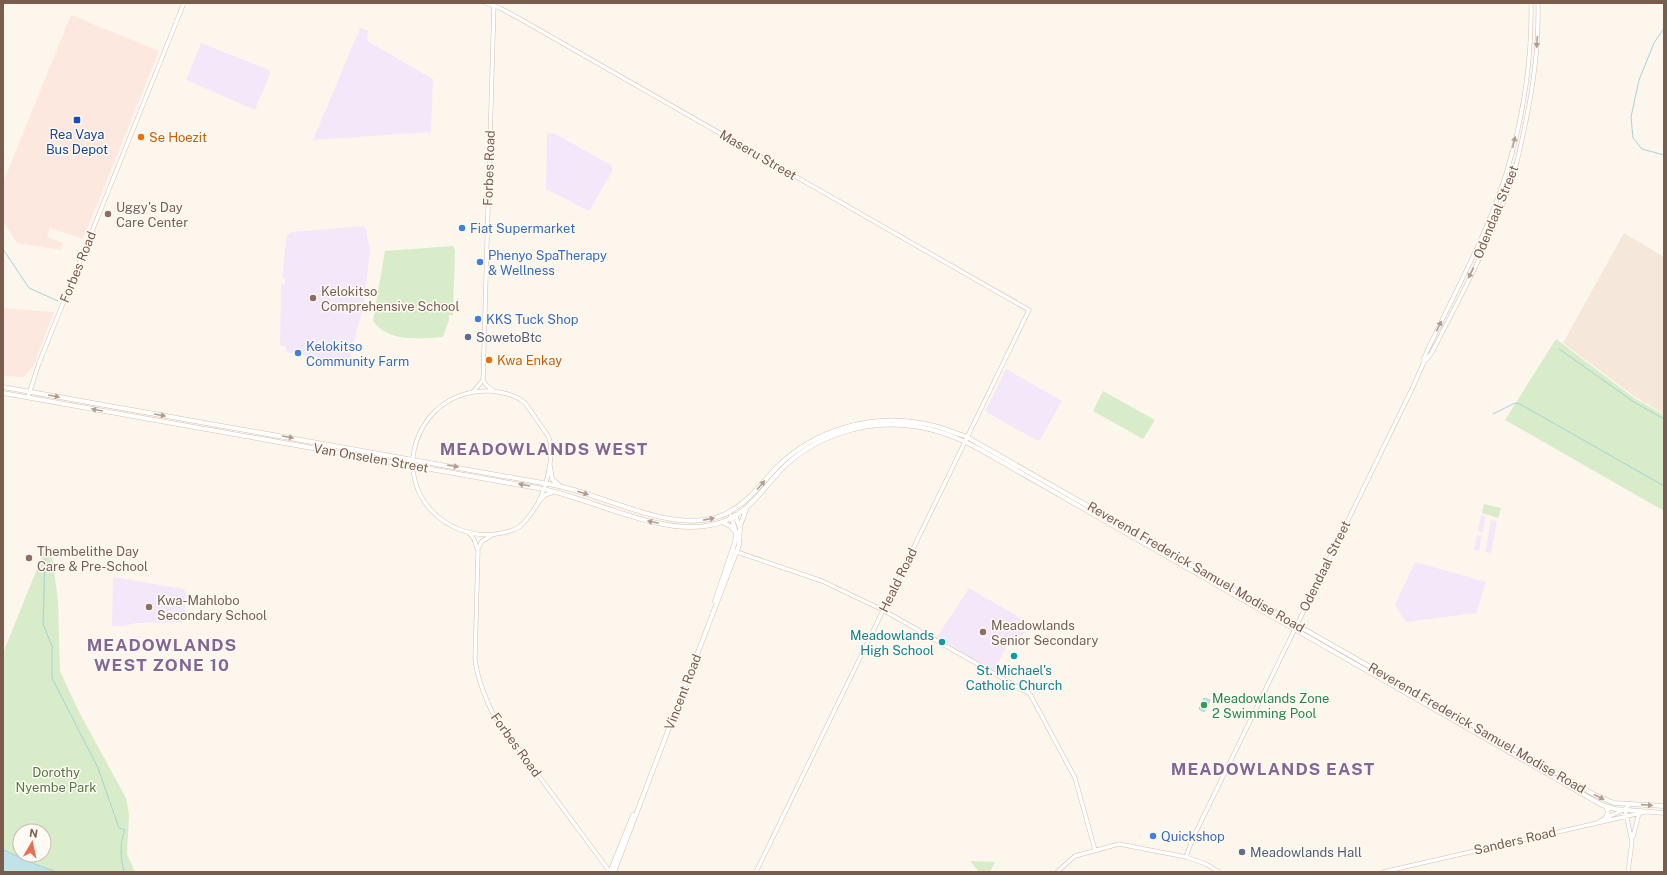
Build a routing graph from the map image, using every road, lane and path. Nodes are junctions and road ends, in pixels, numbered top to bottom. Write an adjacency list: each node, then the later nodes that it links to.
1 (184, 3): 11 (street, Forbes Road)
2 (486, 3): 5 (street, Maseru Street)
3 (1531, 3): 7 (street, Odendaal Street, one-way to 3)
4 (1538, 3): 7 (street, Odendaal Street, one-way to 7)
5 (494, 4): 6 (street, Maseru Street); 8 (street, Forbes Road)
6 (1029, 310): 15 (street, Heald Road)
7 (1424, 362): 35 (street, Odendaal Street)
8 (482, 380): 10 (street); 12 (street)
9 (3, 387): 11 (main road, Van Onselen Street)
10 (496, 391): 12 (street); 18 (street)
11 (29, 392): 14 (street, Forbes Road); 16 (main road, Van Onselen Street, one-way to 16)
12 (472, 392): 16 (street)
13 (3, 393): 14 (main road, Van Onselen Street)
14 (28, 397): 17 (main road, Van Onselen Street, one-way to 14)
15 (966, 439): 24 (main road, Reverend Frederick Samuel Modise Road); 25 (main road, Reverend Frederick Samuel Modise Road, one-way to 15); 34 (street, Heald Road); 35 (main road, Reverend Frederick Samuel Modise Road)
16 (412, 459): 17 (street); 19 (main road, Van Onselen Street, one-way to 19)
17 (413, 465): 21 (main road, Van Onselen Street, one-way to 17); 29 (street)
18 (550, 466): 19 (street); 20 (main road)
19 (545, 483): 20 (main road, Van Onselen Street); 21 (street)
20 (562, 486): 25 (main road, Van Onselen Street, one-way to 25)
21 (544, 489): 22 (main road, Van Onselen Street); 23 (street)
22 (555, 491): 23 (main road); 27 (main road, Van Onselen Street, one-way to 22)
23 (539, 501): 31 (street)
24 (747, 508): 26 (main road, Reverend Frederick Samuel Modise Road); 28 (main road)
25 (731, 512): 26 (main road, Vincent Road)
26 (734, 517): 27 (main road, Van Onselen Street); 28 (main road, Vincent Road); 30 (main road, Vincent Road)
27 (722, 522): 30 (main road)
28 (740, 528): 33 (main road, Vincent Road)
29 (468, 532): 31 (street); 32 (street)
30 (736, 532): 33 (main road, Vincent Road)
31 (493, 535): 32 (street)
32 (478, 550): 49 (street, Forbes Road)
33 (735, 551): 34 (street); 49 (main road, Vincent Road); 50 (main road, Vincent Road)
34 (883, 610): 47 (street); 51 (street, Heald Road)
35 (1295, 627): 36 (main road, Reverend Frederick Samuel Modise Road, one-way to 36); 38 (main road, Reverend Frederick Samuel Modise Road); 48 (street, Odendaal Street)
36 (1630, 804): 37 (main road, Reverend Frederick Samuel Modise Road, one-way to 37); 39 (street)
37 (1664, 806)
38 (1606, 807): 39 (main road, Reverend Frederick Samuel Modise Road); 43 (main road)
39 (1625, 809): 40 (main road, Reverend Frederick Samuel Modise Road); 43 (street); 44 (street)
40 (1648, 810): 41 (street, Sanders Road); 42 (main road, Reverend Frederick Samuel Modise Road)
41 (1639, 813): 44 (street, Sanders Road); 46 (street)
42 (1664, 813)
43 (1606, 817): 45 (street)
44 (1626, 817): 45 (street, Sanders Road); 46 (street)
45 (1595, 823): 54 (street, Sanders Road)
46 (1632, 840): 55 (street)
47 (1095, 850): 48 (street); 52 (street)
48 (1186, 857): 53 (street)
49 (610, 872)
50 (614, 872)
51 (756, 872)
52 (1058, 872)
53 (1219, 872)
54 (1383, 872)
55 (1628, 872)

